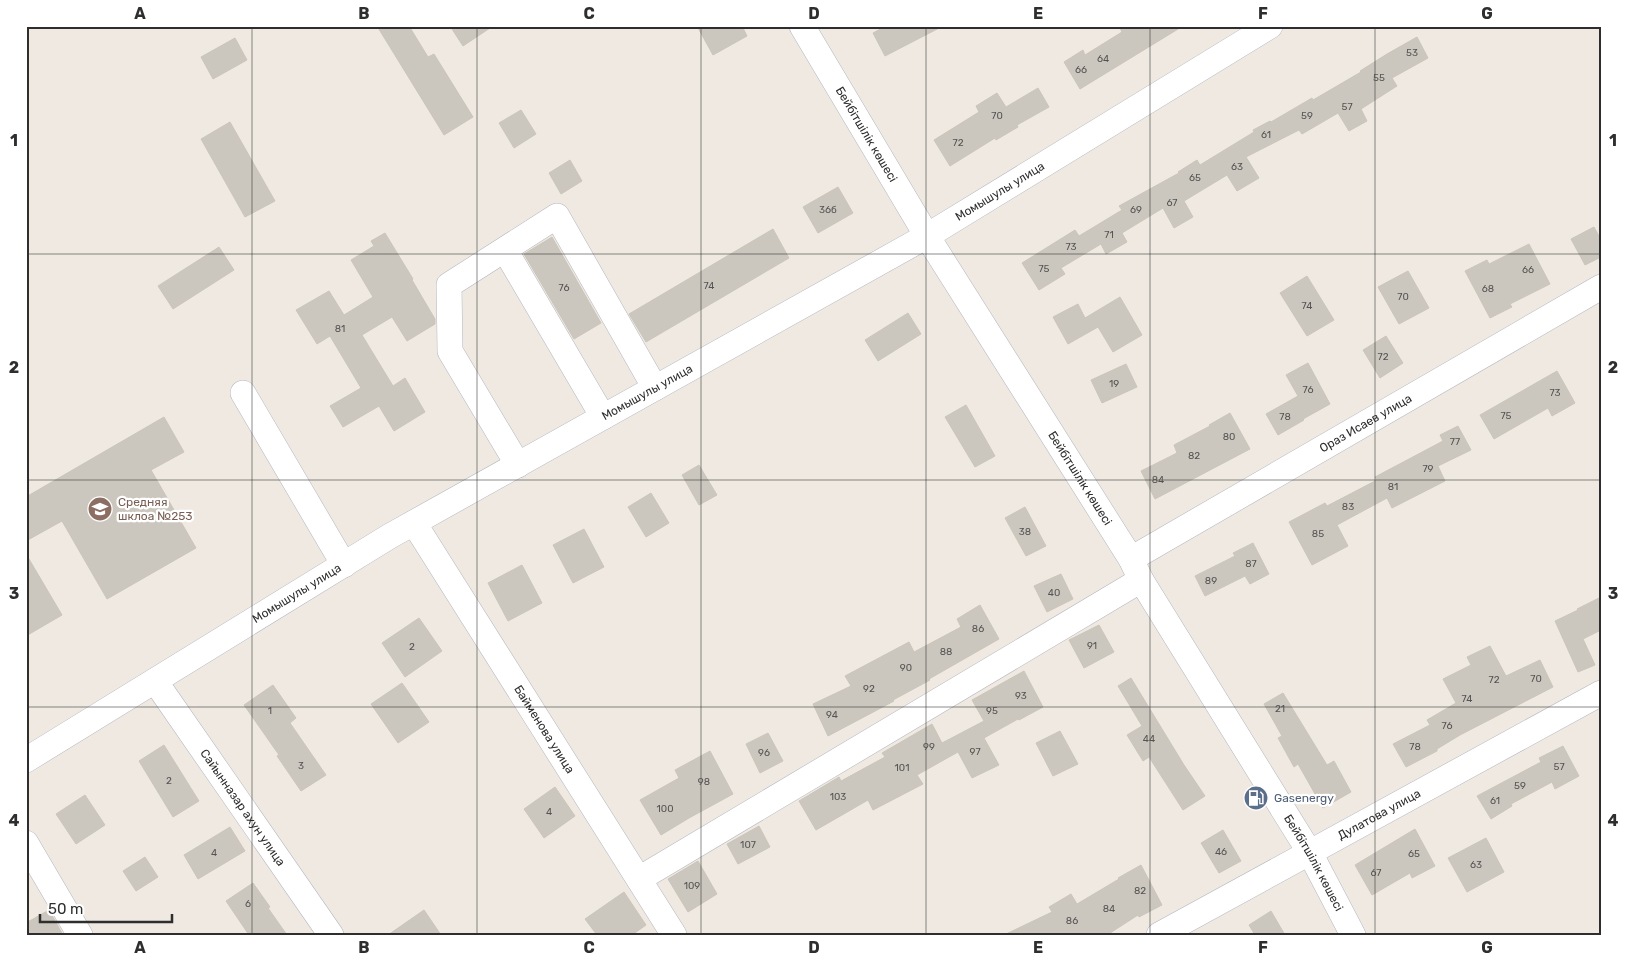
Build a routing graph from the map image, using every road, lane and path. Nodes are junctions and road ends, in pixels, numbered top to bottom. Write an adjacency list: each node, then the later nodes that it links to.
1 (802, 26): 3 (street, Бейбітшілік көшесі)
2 (1270, 26): 3 (street, Момышулы улица)
3 (927, 236): 6 (street, Момышулы улица); 12 (street, Бейбітшілік көшесі)
4 (504, 250): 6 (street); 8 (street); 9 (street)
5 (1601, 287): 12 (street, Ораз Исаев улица)
6 (655, 388): 8 (street, Момышулы улица)
7 (243, 393): 11 (street)
8 (603, 417): 9 (street, Момышулы улица)
9 (518, 465): 10 (street, Момышулы улица)
10 (414, 523): 11 (street, Момышулы улица); 18 (street, Байменова улица)
11 (344, 565): 13 (street, Момышулы улица)
12 (1136, 569): 17 (street, Бейбітшілік көшесі); 18 (street, Ораз Исаев улица)
13 (155, 681): 15 (street, Момышулы улица); 21 (street, Сайынназар ахун улица)
14 (1601, 693): 17 (street, Дулатова улица)
15 (26, 760)
16 (26, 843): 20 (street)
17 (1310, 853): 19 (street, Дулатова улица); 24 (street, Бейбітшілік көшесі)
18 (638, 879): 22 (street, Байменова улица)
19 (1182, 928): 23 (street, Дулатова улица)
20 (80, 935)
21 (331, 935)
22 (674, 935)
23 (1159, 935)
24 (1353, 935)

